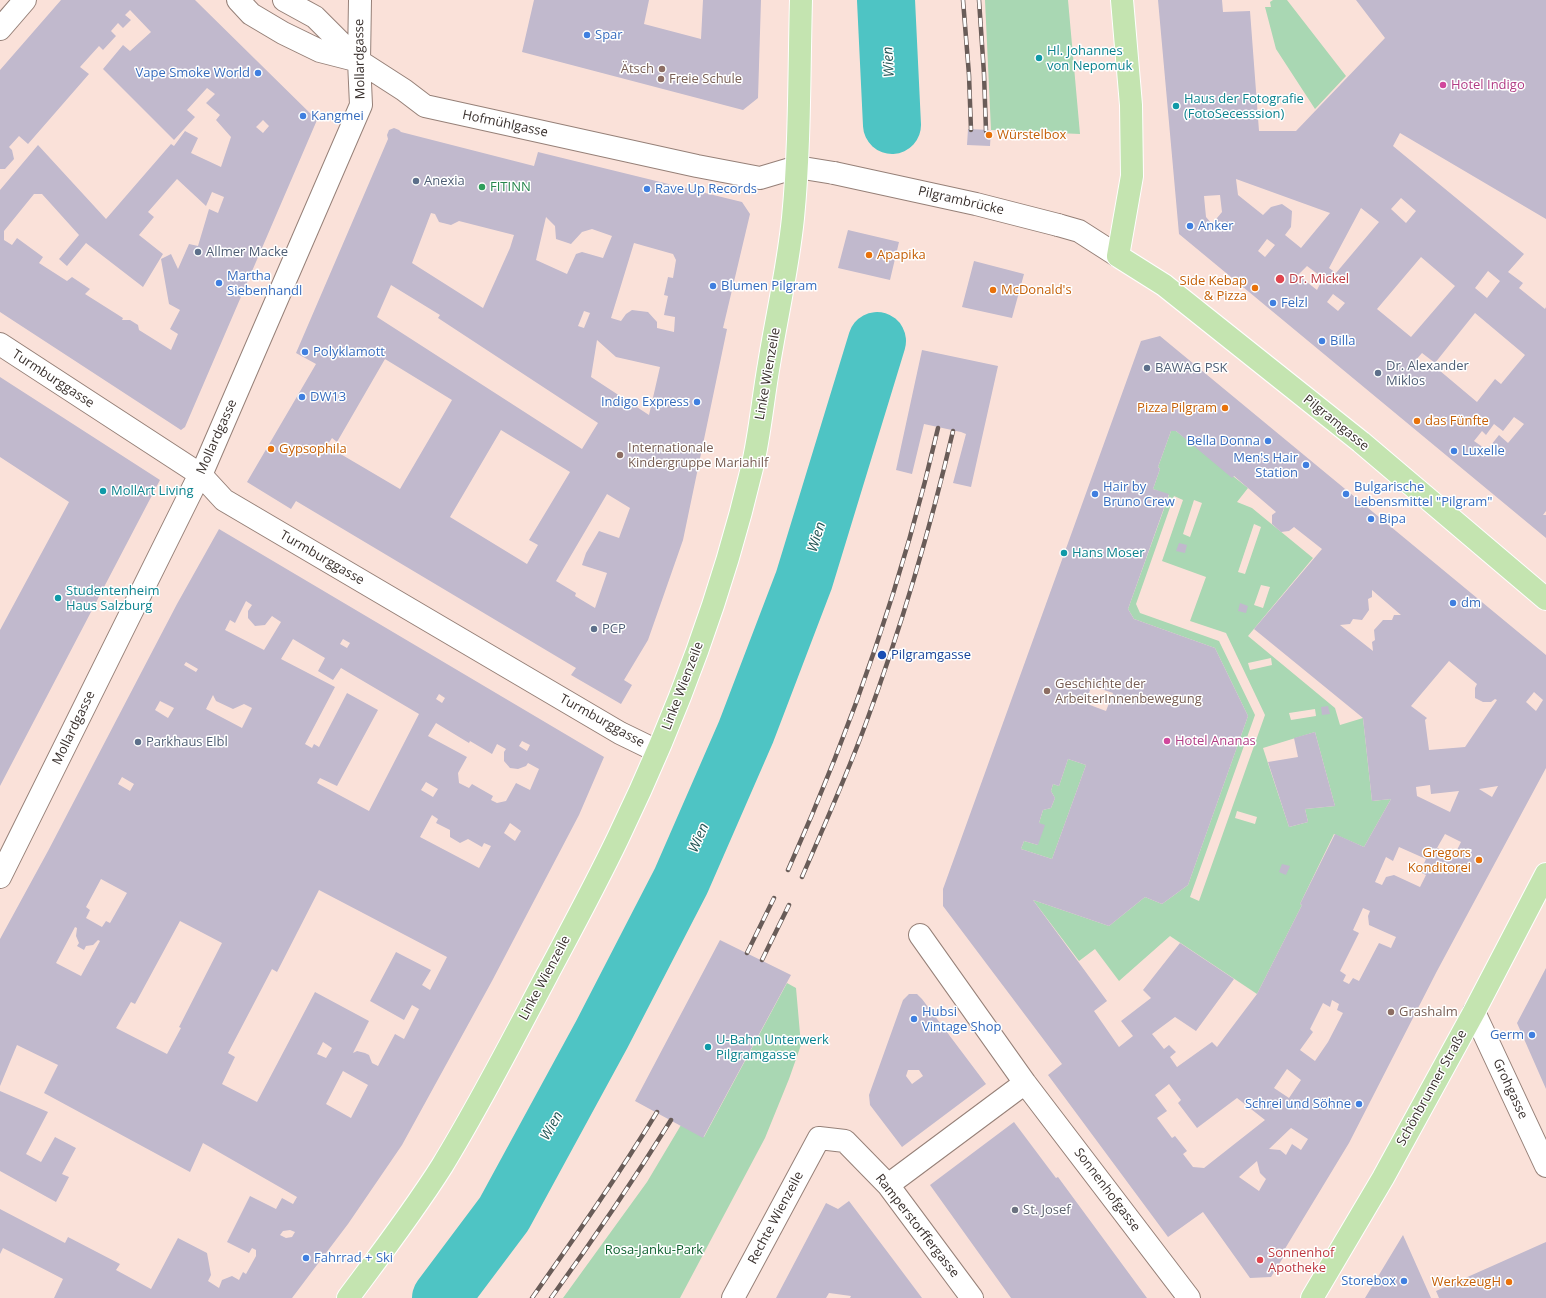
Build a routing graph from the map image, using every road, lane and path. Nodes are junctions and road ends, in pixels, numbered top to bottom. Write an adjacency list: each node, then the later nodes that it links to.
1 (25, 0): 7 (street)
2 (238, 0): 8 (street, Hofmühlgasse)
3 (284, 0): 8 (street)
4 (360, 0): 8 (street, Mollardgasse)
5 (801, 0): 9 (main road, Linke Wienzeile)
6 (1122, 0): 10 (main road)
7 (0, 29)
8 (359, 61): 9 (street, Hofmühlgasse); 12 (street, Mollardgasse)
9 (797, 167): 10 (street, Pilgrambrücke, bridge); 14 (main road, Linke Wienzeile)
10 (1118, 256): 13 (main road, Pilgramgasse)
11 (0, 344): 12 (street, Turmburggasse)
12 (201, 475): 14 (street, Turmburggasse); 16 (street, Mollardgasse)
13 (1546, 599)
14 (657, 751): 23 (main road, Linke Wienzeile)
15 (1546, 874): 18 (main road, Schönbrunner Straße)
16 (0, 877)
17 (920, 935): 19 (street, Sonnenhofgasse)
18 (1474, 1012): 21 (street, Grohgasse); 27 (main road, Schönbrunner Straße)
19 (1025, 1083): 22 (street); 26 (street, Sonnenhofgasse)
20 (819, 1138): 22 (street, Ramperstorffergasse); 24 (street, Rechte Wienzeile)
21 (1546, 1166)
22 (888, 1185): 25 (street, Ramperstorffergasse)
23 (348, 1298)
24 (733, 1298)
25 (972, 1298)
26 (1189, 1298)
27 (1312, 1298)

